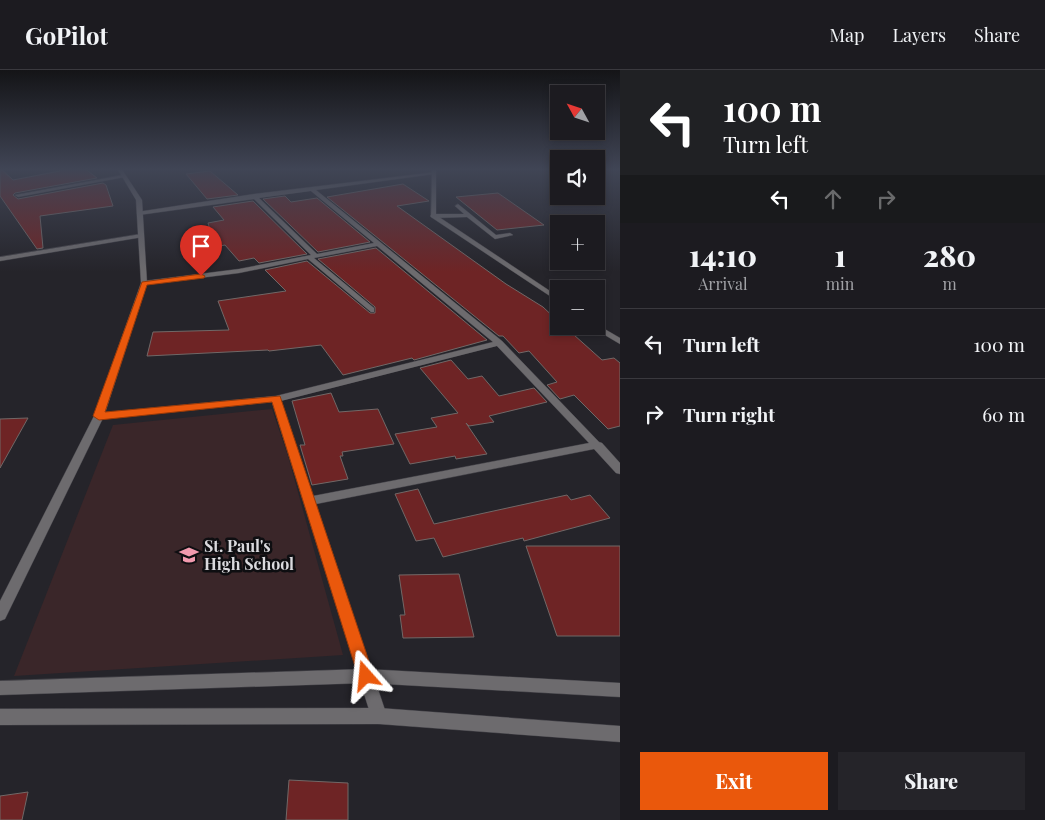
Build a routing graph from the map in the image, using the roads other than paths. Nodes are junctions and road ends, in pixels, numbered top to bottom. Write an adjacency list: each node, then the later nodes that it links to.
1 (139, 203): 7 (street)
2 (207, 203): 7 (street)
3 (261, 203): 13 (street)
4 (329, 203): 12 (street)
5 (433, 203): 9 (street)
6 (458, 206): 8 (street)
7 (140, 213): 11 (street)
8 (469, 215): 9 (street); 10 (street)
9 (433, 216): 16 (street)
10 (510, 235)
11 (141, 236): 14 (street); 15 (street)
12 (377, 244): 13 (street); 20 (street)
13 (313, 257): 15 (street); 17 (street)
14 (0, 259)
15 (144, 283): 22 (street)
16 (550, 294)
17 (371, 310)
18 (605, 332): 19 (street)
19 (620, 342)
20 (499, 344): 21 (street); 23 (street)
21 (276, 398): 22 (street); 25 (street)
22 (99, 416): 26 (street)
23 (598, 445): 24 (street); 25 (street)
24 (620, 470)
25 (309, 501): 27 (street)
26 (0, 615)
27 (366, 676): 28 (street); 29 (street); 31 (street)
28 (0, 688)
29 (620, 690)
30 (0, 716): 31 (street)
31 (379, 716): 32 (street)
32 (620, 734)

